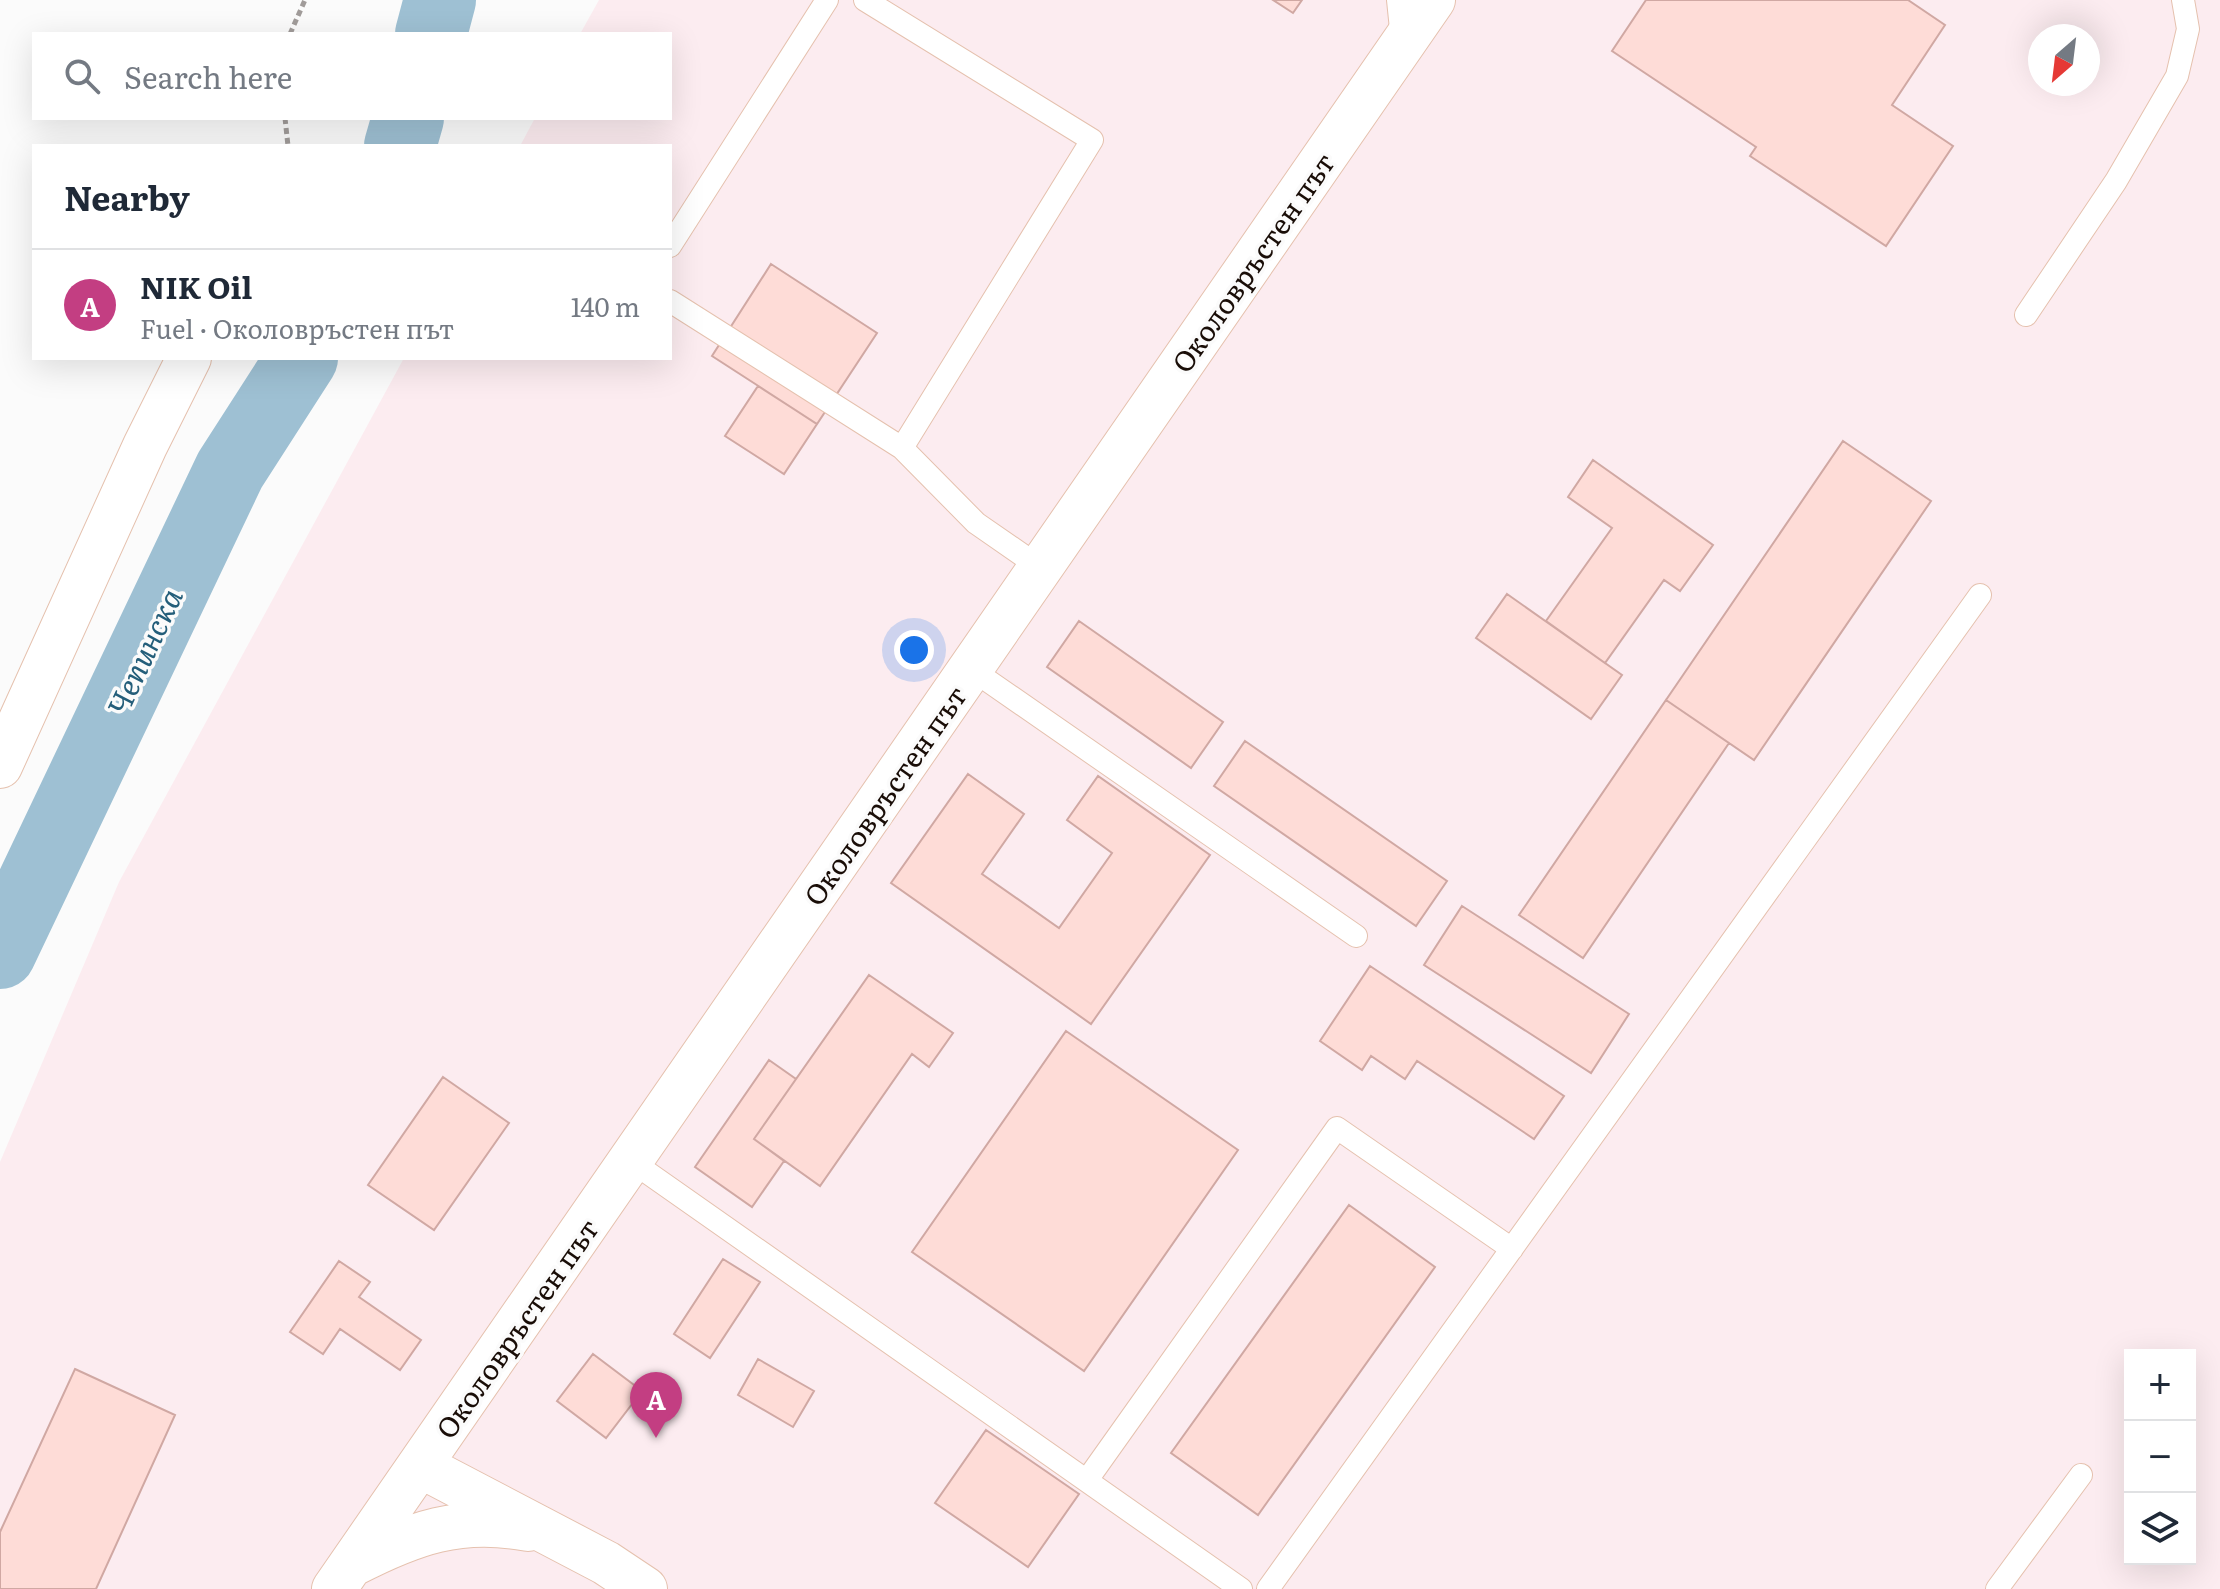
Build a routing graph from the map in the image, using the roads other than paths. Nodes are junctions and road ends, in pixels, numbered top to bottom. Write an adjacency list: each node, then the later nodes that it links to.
1 (827, 0): 7 (lane)
2 (865, 0): 11 (lane)
3 (1398, 0): 6 (lane)
4 (1433, 0): 6 (street, Околовръстен път)
5 (2183, 0): 9 (lane)
6 (1402, 44): 12 (street, Околовръстен път)
7 (672, 243)
8 (672, 302): 11 (lane)
9 (2026, 315)
10 (188, 360): 15 (street)
11 (902, 448): 12 (lane)
12 (1041, 568): 14 (street, Околовръстен път)
13 (1980, 595): 18 (lane)
14 (971, 669): 16 (lane); 17 (street, Околовръстен път)
15 (0, 766)
16 (1356, 936)
17 (631, 1161): 19 (street, Околовръстен път); 21 (lane)
18 (1512, 1249): 21 (lane); 26 (lane)
19 (421, 1466): 22 (street); 23 (street, Околовръстен път)
20 (2081, 1475): 27 (lane)
21 (1087, 1480): 25 (lane)
22 (549, 1533): 23 (street); 24 (street)
23 (343, 1577)
24 (645, 1589)
25 (1241, 1589)
26 (1268, 1589)
27 (1997, 1589)

